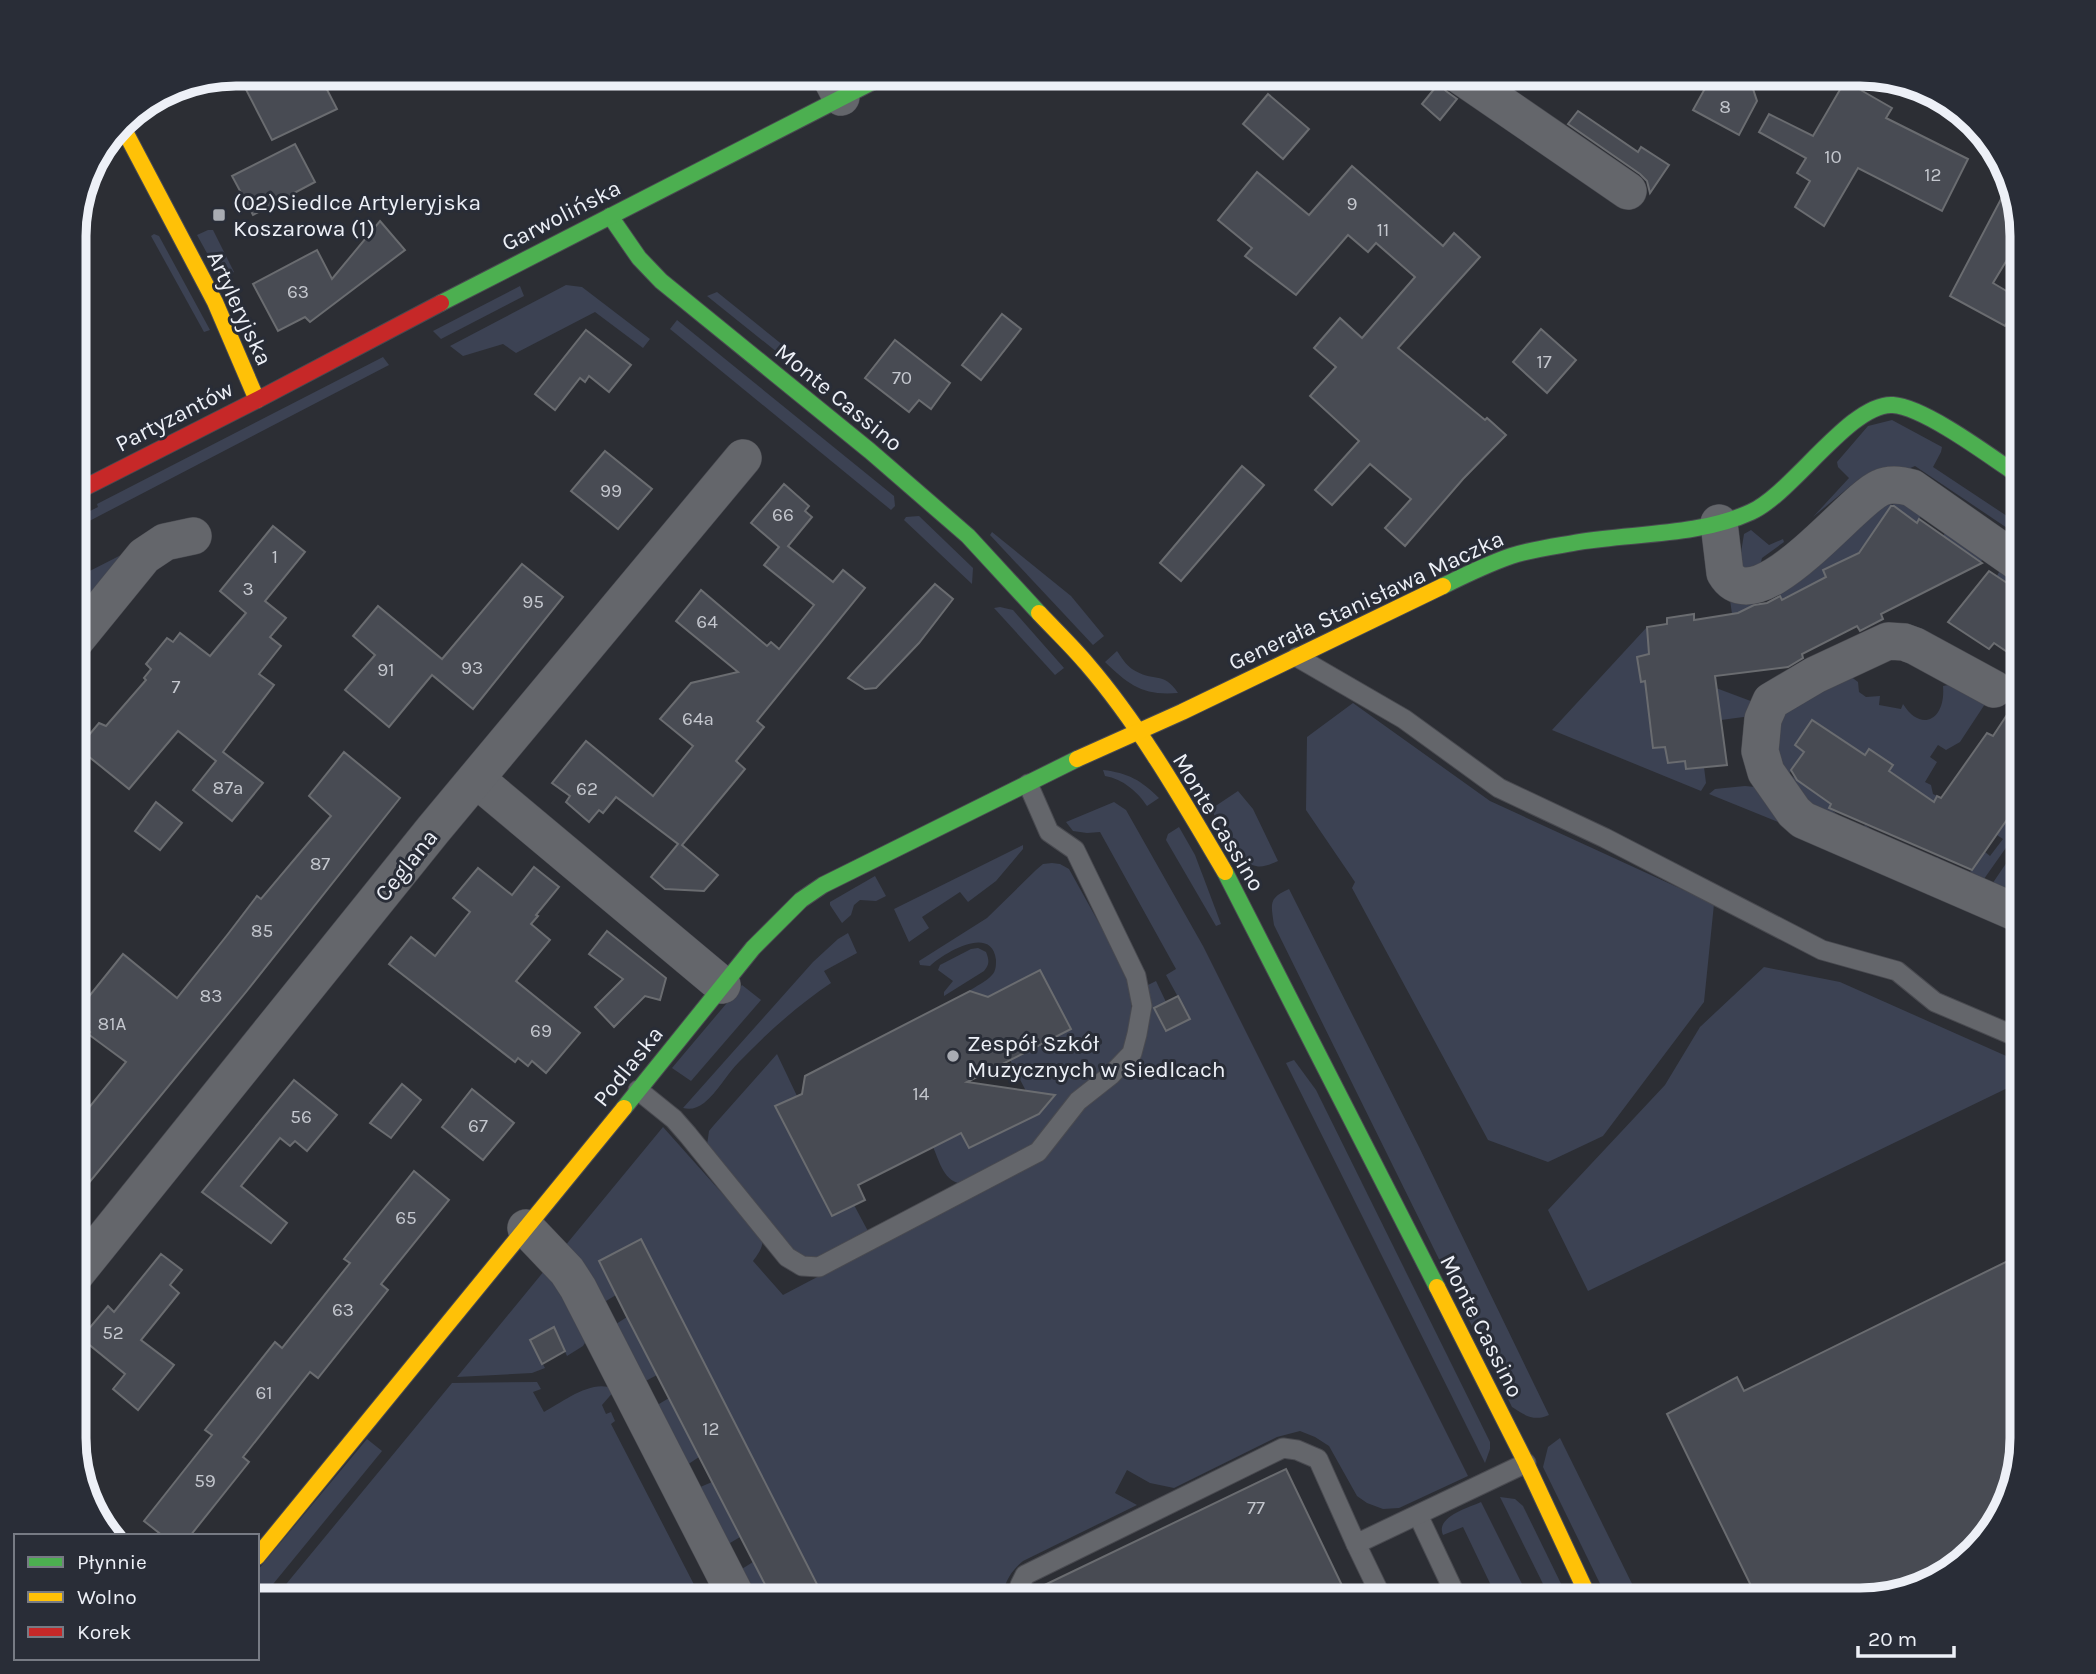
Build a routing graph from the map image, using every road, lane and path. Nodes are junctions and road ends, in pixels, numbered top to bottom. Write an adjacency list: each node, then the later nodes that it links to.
1 (833, 86): 5 (main road, Garwolińska)
2 (1475, 86): 4 (street)
3 (126, 134): 6 (main road, Artyleryjska)
4 (1628, 191)
5 (610, 216): 6 (main road, Garwolińska); 16 (main road, Monte Cassino)
6 (257, 400): 9 (main road, Partyzantów)
7 (743, 458): 17 (street, Ceglana)
8 (2010, 470): 10 (main road, Generała Stanisława Maczka)
9 (86, 487)
10 (1718, 523): 12 (street); 14 (main road, Generała Stanisława Maczka)
11 (193, 536): 13 (street)
12 (2010, 557)
13 (86, 627)
14 (1297, 657): 16 (main road, Generała Stanisława Maczka); 21 (lane)
15 (1994, 690): 19 (street)
16 (1137, 731): 18 (main road, Podlaska); 25 (main road, Monte Cassino)
17 (476, 779): 20 (street); 24 (street, Ceglana)
18 (1028, 784): 20 (main road, Podlaska); 22 (lane)
19 (2010, 909)
20 (722, 985): 22 (main road, Podlaska)
21 (2010, 1034)
22 (638, 1090): 23 (main road, Podlaska)
23 (526, 1228): 28 (main road, Podlaska); 29 (street)
24 (86, 1261)
25 (1525, 1462): 26 (lane); 33 (main road, Monte Cassino)
26 (1418, 1515): 27 (lane); 32 (lane)
27 (1356, 1544): 30 (lane); 31 (lane)
28 (259, 1555)
29 (731, 1588)
30 (1020, 1588)
31 (1377, 1588)
32 (1452, 1588)
33 (1584, 1588)

